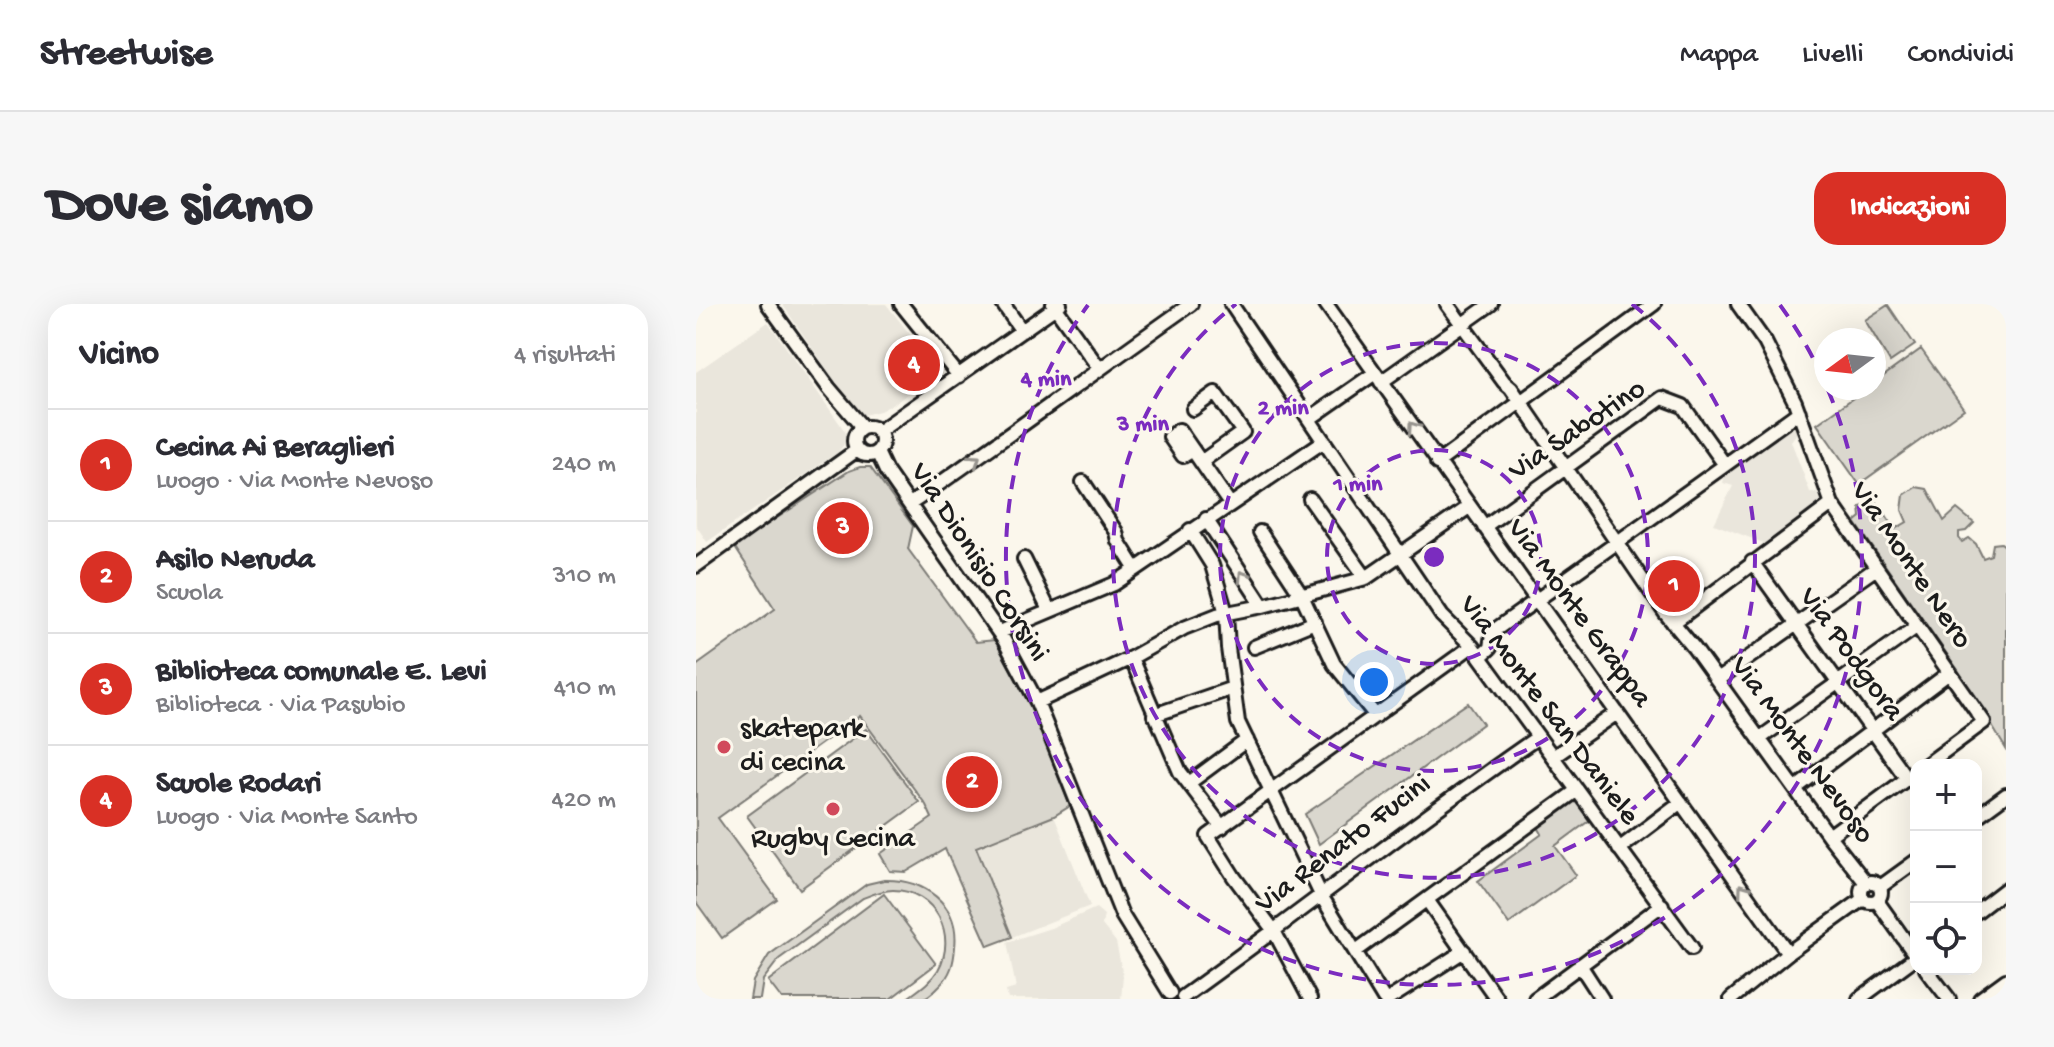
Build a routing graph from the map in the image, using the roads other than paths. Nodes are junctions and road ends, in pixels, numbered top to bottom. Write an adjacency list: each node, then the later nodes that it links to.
1 (768, 304): 21 (street)
2 (1003, 304): 13 (street)
3 (1191, 304): 14 (street)
4 (1231, 304): 20 (street, Via Monte San Daniele)
5 (1326, 304): 16 (street, Via Monte Grappa)
6 (1447, 304): 12 (street, Via Monte Nevoso)
7 (1491, 304): 12 (street)
8 (1654, 304): 17 (street)
9 (1738, 304): 19 (street, Via Monte Nero)
10 (902, 305): 15 (street)
11 (1056, 305): 13 (street); 14 (street)
12 (1462, 325): 16 (street); 17 (street, Via Monte Nevoso)
13 (1022, 331): 15 (street)
14 (1099, 368): 33 (street, one-way to 14)
15 (959, 376): 22 (street)
16 (1378, 377): 20 (street); 28 (street, Via Monte Grappa, one-way to 16)
17 (1518, 403): 28 (street); 30 (street, Via Monte Nevoso)
18 (1193, 409): 27 (street)
19 (1799, 412): 29 (street); 35 (street, Via Monte Nero)
20 (1309, 419): 23 (street, Via Monte San Daniele)
21 (859, 431): 22 (street); 24 (street)
22 (878, 432): 26 (street)
23 (1324, 441): 34 (street); 42 (street, Via Monte San Daniele)
24 (857, 450): 26 (street); 45 (street)
25 (1193, 450): 27 (street)
26 (877, 452): 33 (street, Via Dionisio Corsini)
27 (1201, 462): 34 (street)
28 (1437, 463): 36 (street, Via Monte Grappa)
29 (1725, 465): 30 (street, Via Sabotino); 41 (street)
30 (1566, 468): 38 (street, Via Sabotino); 41 (street, Via Monte Nevoso)
31 (1083, 482): 46 (street)
32 (1310, 499): 48 (street)
33 (910, 504): 58 (street, Via Dionisio Corsini)
34 (1230, 504): 37 (street)
35 (1832, 504): 44 (street); 47 (street, Via Monte Nero)
36 (1469, 507): 38 (street, Via Monte Grappa); 42 (street)
37 (1206, 519): 39 (street); 51 (street, one-way to 37)
38 (1484, 527): 50 (street, Via Monte Grappa)
39 (1190, 530): 46 (street); 53 (street)
40 (1260, 532): 49 (street)
41 (1617, 540): 50 (street); 54 (street, Via Monte Nevoso)
42 (1402, 553): 48 (street); 60 (street, Via Monte San Daniele)
43 (1024, 559): 52 (street)
44 (1752, 562): 54 (street); 56 (street, Via Podgora)
45 (696, 566)
46 (1135, 568): 52 (street)
47 (1875, 569): 56 (street); 57 (street, Via Monte Nero)
48 (1366, 578): 49 (street)
49 (1302, 596): 51 (street); 55 (street)
50 (1536, 599): 60 (street); 67 (street, Via Monte Grappa)
51 (1263, 606): 53 (street)
52 (1049, 610): 58 (street)
53 (1226, 613): 61 (street); 65 (street)
54 (1675, 621): 63 (street, Via Monte Nevoso)
55 (1315, 622): 59 (street); 69 (street)
56 (1796, 624): 63 (street); 64 (street, Via Podgora)
57 (1916, 627): 62 (street, Via Monte Nero); 64 (street)
58 (1000, 632): 66 (street, Via Dionisio Corsini)
59 (1254, 647)
60 (1476, 652): 69 (street); 71 (street, Via Monte San Daniele)
61 (1131, 658): 66 (street); 68 (street)
62 (1949, 673): 70 (street); 75 (street, Via Monte Nero)
63 (1717, 680): 72 (street, Via Monte Nevoso)
64 (1837, 683): 70 (street, Via Podgora); 72 (street)
65 (1233, 688): 68 (street); 73 (street)
66 (1037, 702): 107 (street, Via Dionisio Corsini)
67 (1617, 713): 74 (street); 83 (street, Via Monte Grappa)
68 (1154, 715): 78 (street)
69 (1376, 716): 80 (street)
70 (1873, 732): 76 (street, Via Podgora); 79 (street)
71 (1538, 737): 74 (street, Via Monte San Daniele); 92 (street, Via Renato Fucini)
72 (1759, 739): 79 (street, Via Monte Nevoso)
73 (1247, 740): 78 (street); 80 (street)
74 (1553, 757): 81 (street, Via Monte San Daniele)
75 (1934, 759)
76 (1910, 774)
77 (1910, 777): 86 (street)
78 (1189, 783): 85 (street)
79 (1796, 788): 86 (street, Via Monte Nevoso)
80 (1272, 790): 85 (street); 92 (street)
81 (1576, 791): 87 (street, Via Monte San Daniele); 94 (street)
82 (2006, 795): 84 (street)
83 (1681, 802): 87 (street); 102 (street, Via Monte Grappa, one-way to 83)
84 (1982, 813)
85 (1222, 827): 97 (street)
86 (1829, 836): 89 (street, Via Monte Nevoso)
87 (1619, 849): 95 (street, Via Monte San Daniele)
88 (1910, 866): 91 (street)
89 (1866, 883): 91 (street); 93 (street)
90 (2006, 889): 96 (street)
91 (1879, 894): 93 (street); 98 (street)
92 (1322, 897): 97 (street, Via Renato Fucini); 100 (street)
93 (1863, 899): 102 (street)
94 (1427, 900): 100 (street); 101 (street)
95 (1662, 905): 99 (street, Via Monte San Daniele); 104 (street)
96 (1982, 907)
97 (1274, 931): 107 (street, Via Renato Fucini); 108 (street)
98 (1910, 946)
99 (1692, 948)
100 (1356, 951): 109 (street)
101 (1464, 951): 109 (street); 110 (street)
102 (1788, 953): 113 (street)
103 (1910, 961): 114 (street)
104 (1580, 965): 111 (street); 112 (street)
105 (1931, 975): 115 (street)
106 (2006, 980): 116 (street)
107 (1174, 997)
108 (1310, 999)
109 (1387, 999)
110 (1497, 999)
111 (1535, 999)
112 (1602, 999)
113 (1732, 999)
114 (1859, 999)
115 (1949, 999)
116 (1980, 999)

